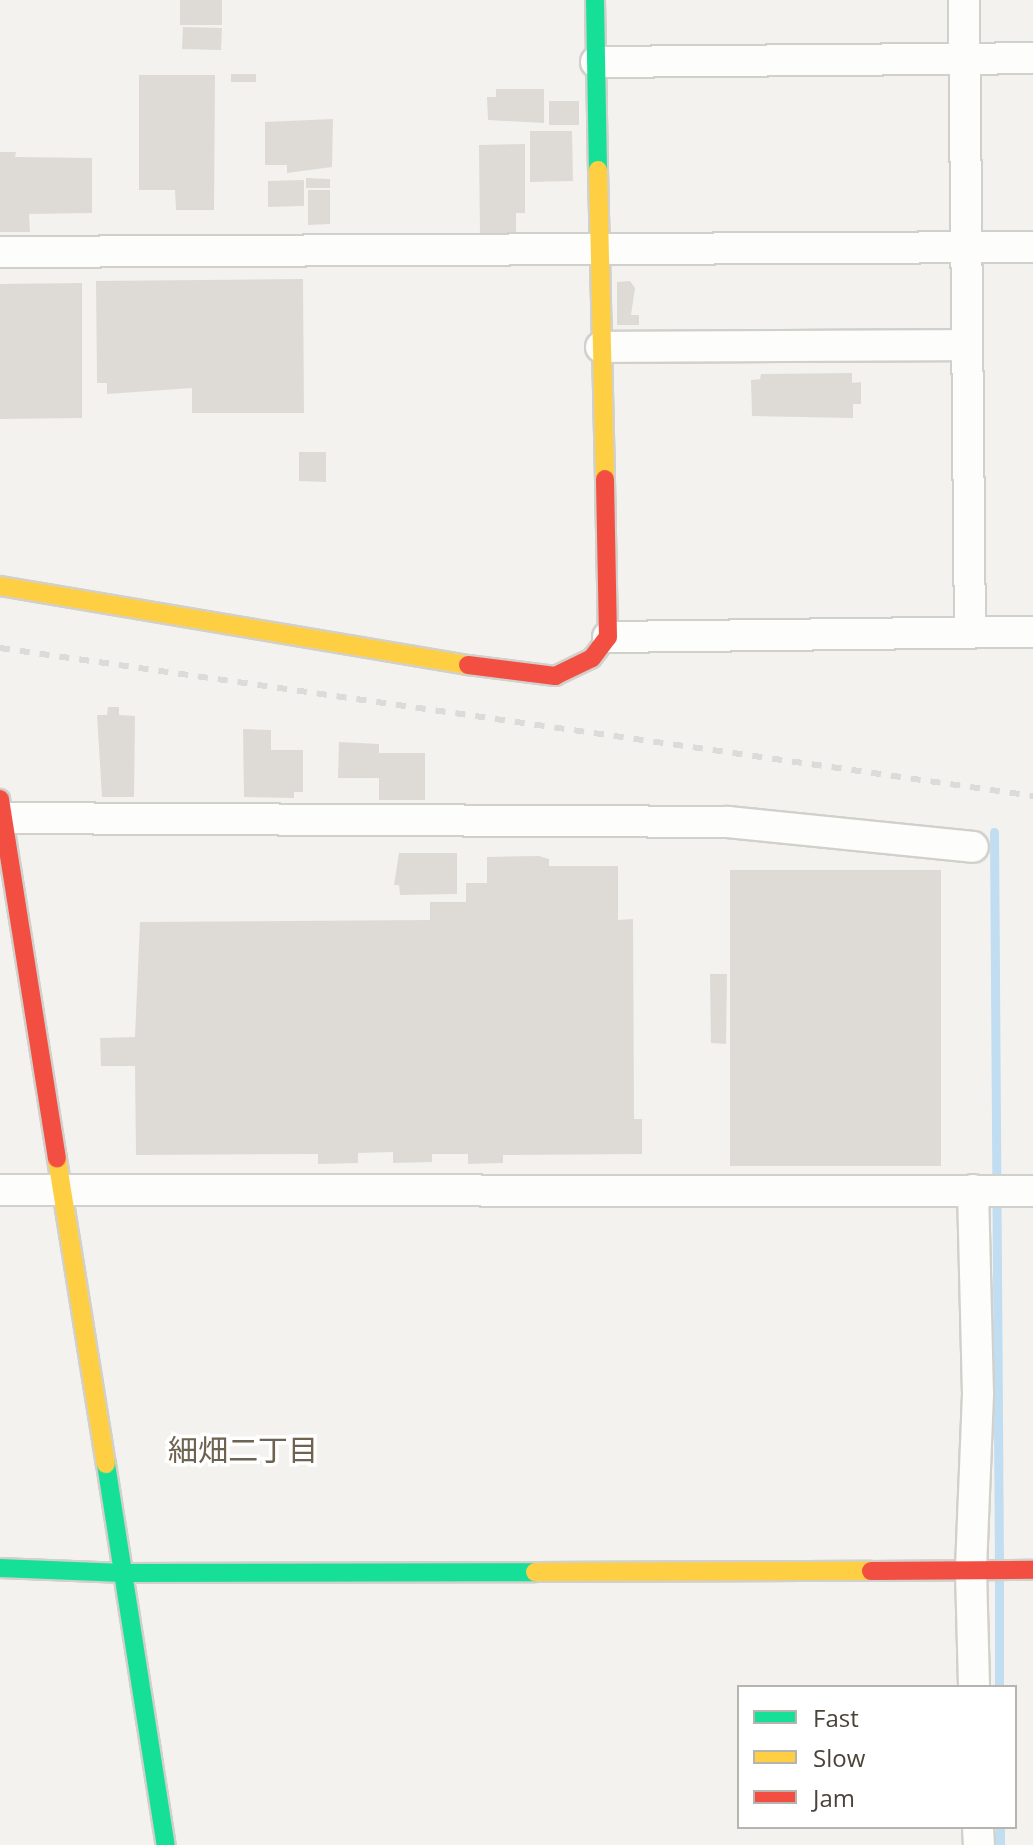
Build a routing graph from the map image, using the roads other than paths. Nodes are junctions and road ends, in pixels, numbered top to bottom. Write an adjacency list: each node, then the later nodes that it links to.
1 (595, 0): 5 (street)
2 (964, 0): 3 (street)
3 (965, 58): 4 (street); 5 (street); 7 (street)
4 (1033, 58)
5 (596, 62): 6 (street)
6 (599, 245): 7 (street); 9 (street); 11 (street)
7 (965, 247): 8 (street); 10 (street)
8 (1033, 247)
9 (0, 252)
10 (966, 345): 11 (street); 14 (street)
11 (601, 347): 15 (street)
12 (0, 586): 15 (street)
13 (1033, 632): 14 (street)
14 (970, 633): 15 (street)
15 (608, 637)
16 (1, 811): 17 (street); 21 (street)
17 (973, 847)
18 (0, 1190): 21 (street)
19 (973, 1190): 20 (street); 21 (street); 24 (street)
20 (1033, 1191)
21 (62, 1192): 25 (street)
22 (0, 1568): 25 (street)
23 (1033, 1570): 24 (street)
24 (971, 1571): 25 (street); 26 (street)
25 (123, 1573): 27 (street)
26 (974, 1685)
27 (166, 1845)

